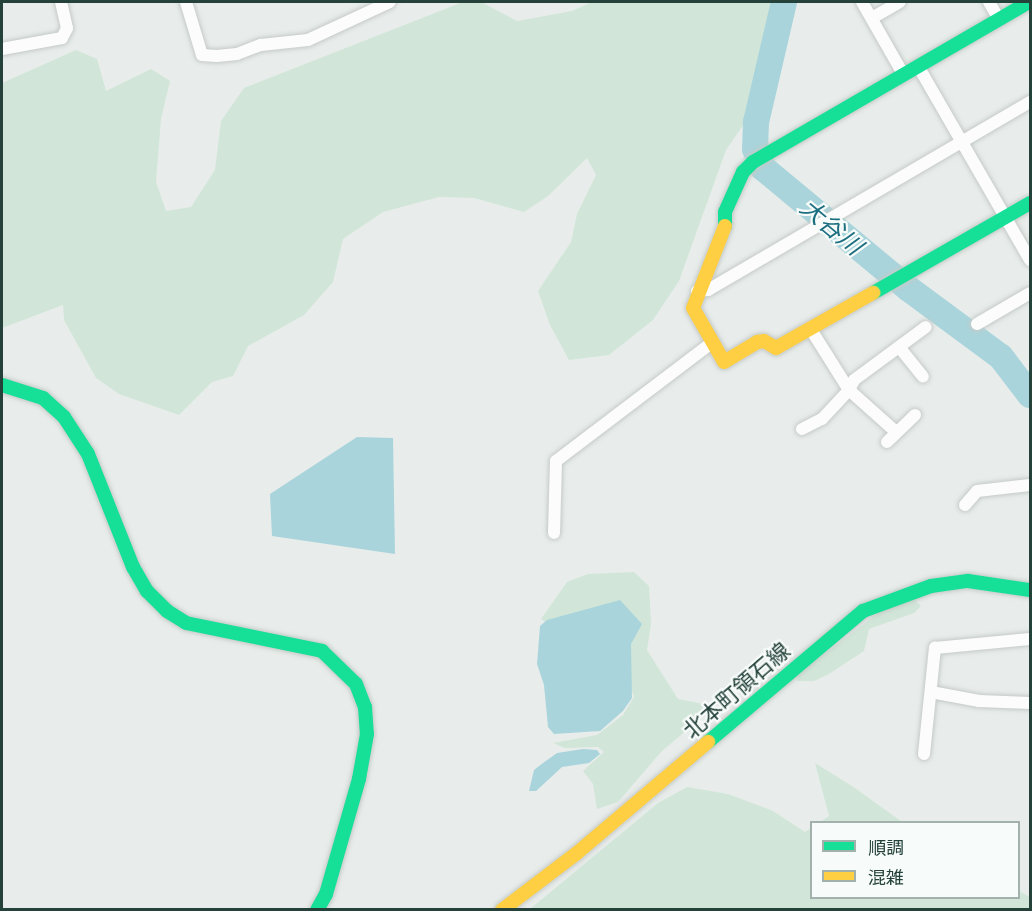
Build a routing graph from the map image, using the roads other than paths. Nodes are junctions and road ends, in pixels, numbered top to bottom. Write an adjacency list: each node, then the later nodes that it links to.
1 (62, 2): 11 (street)
2 (186, 2): 8 (street)
3 (390, 2): 8 (street)
4 (862, 2): 9 (street)
5 (900, 2): 9 (street)
6 (989, 2): 10 (street)
7 (1029, 2): 10 (street)
8 (375, 4)
9 (872, 18): 13 (street)
10 (999, 19): 12 (street)
11 (2, 49)
12 (918, 66): 13 (street); 15 (street)
13 (903, 74): 19 (street)
14 (1030, 102): 15 (street)
15 (961, 141): 17 (street); 19 (street)
16 (1030, 203): 17 (street)
17 (1005, 218): 18 (street); 23 (street)
18 (1030, 260)
19 (698, 291): 24 (street)
20 (1030, 294): 21 (street)
21 (977, 324)
22 (926, 327): 25 (street)
23 (810, 328): 24 (street); 28 (street)
24 (713, 342): 35 (street)
25 (898, 347): 26 (street); 28 (street)
26 (923, 377)
27 (2, 385): 41 (street)
28 (849, 390): 30 (street); 31 (street)
29 (915, 415): 31 (street)
30 (801, 429)
31 (896, 432): 32 (street)
32 (886, 442)
33 (1030, 485): 34 (street)
34 (965, 505)
35 (554, 532)
36 (1030, 590): 42 (street, 北本町領石線)
37 (1030, 639): 38 (street)
38 (931, 693): 39 (street); 40 (street)
39 (1030, 703)
40 (924, 754)
41 (317, 909)
42 (502, 909)

